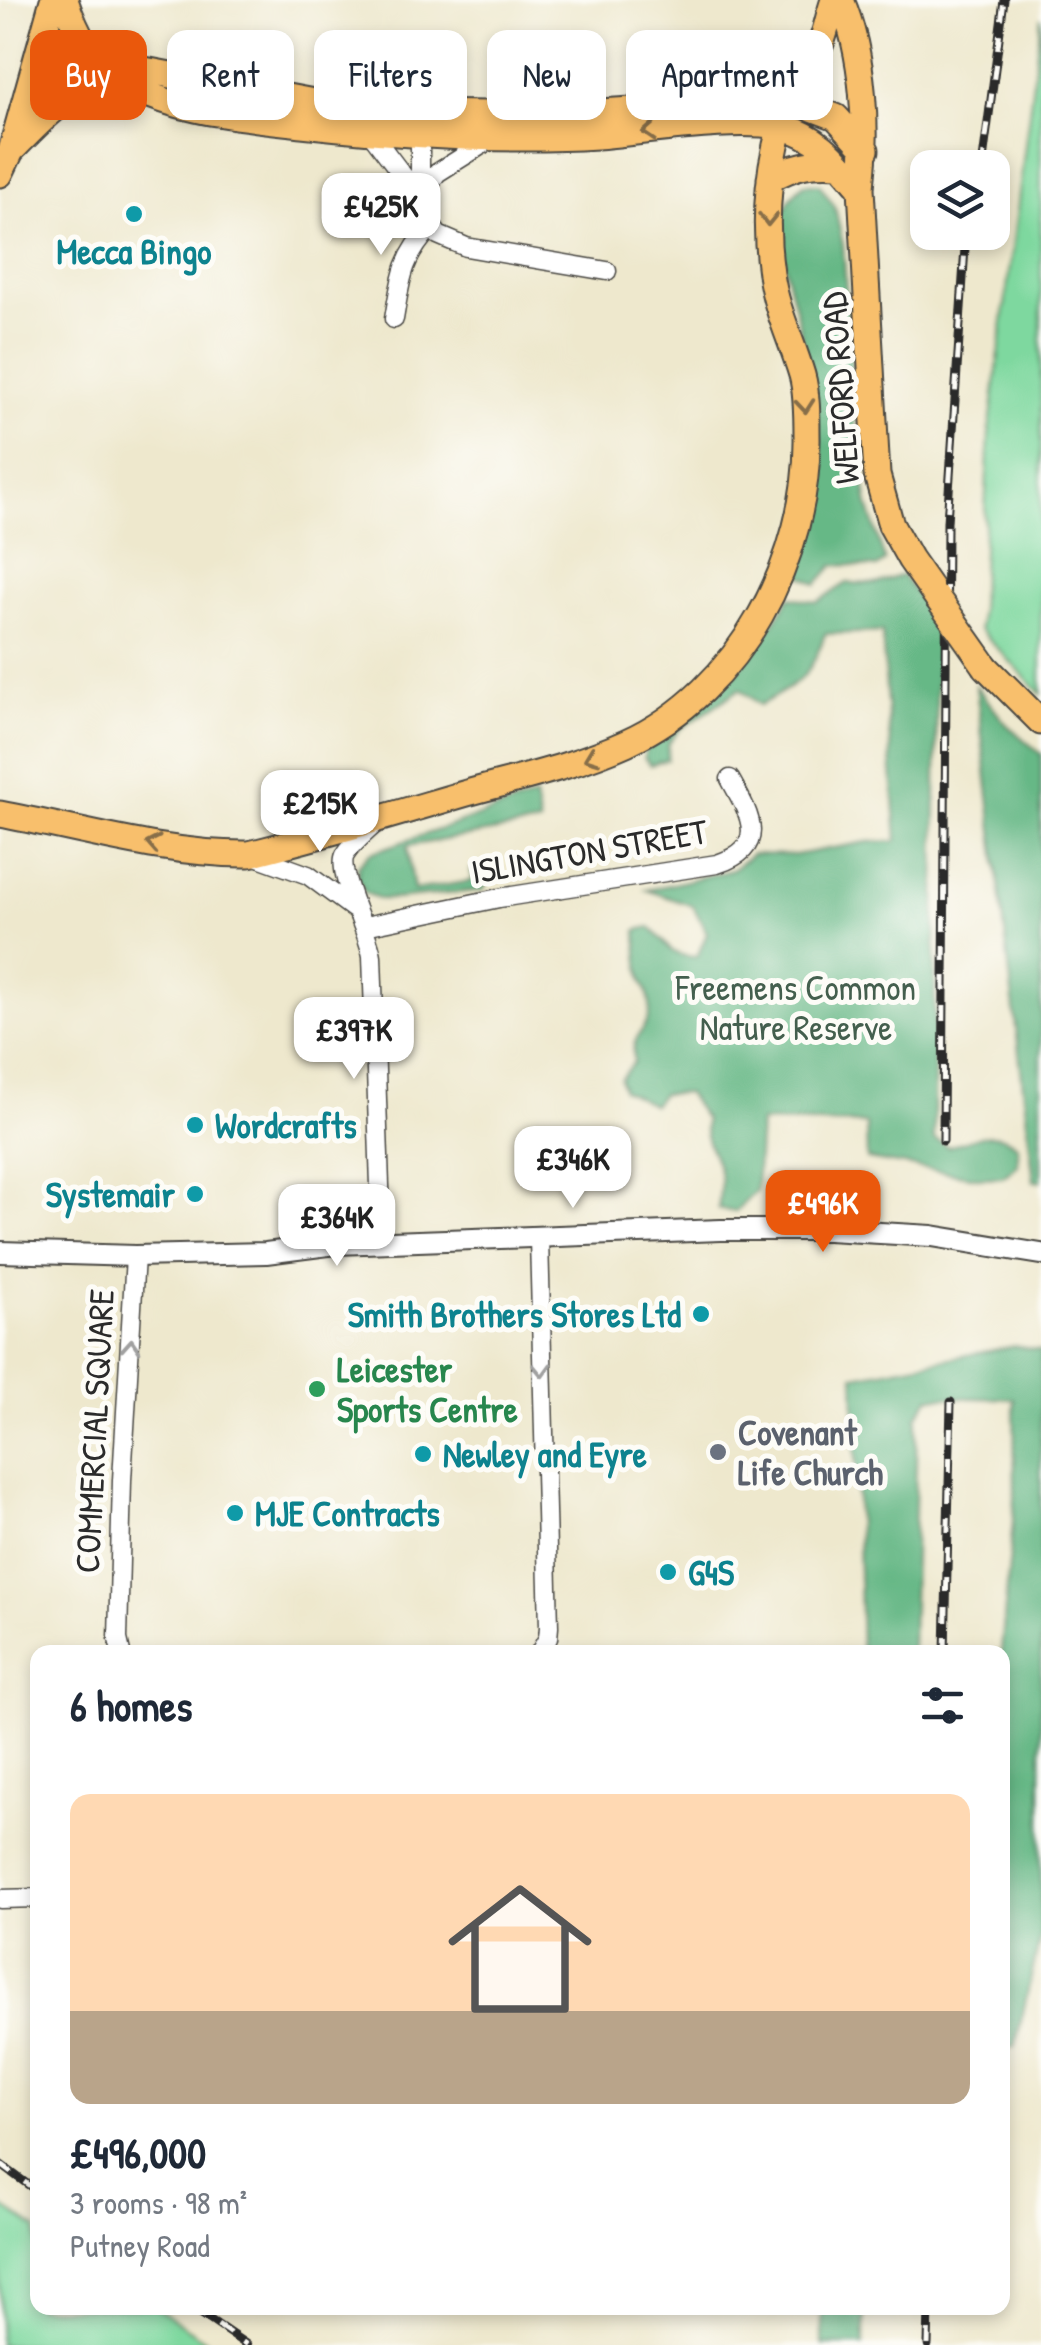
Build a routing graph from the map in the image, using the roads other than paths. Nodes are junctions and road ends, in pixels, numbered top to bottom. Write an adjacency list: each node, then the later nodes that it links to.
1 (53, 0): 17 (main road)
2 (66, 0): 4 (main road)
3 (838, 0): 5 (main road, WELFORD ROAD); 16 (main road, WELFORD ROAD)
4 (77, 30)
5 (827, 30)
6 (147, 70): 12 (main road)
7 (147, 93): 14 (main road)
8 (626, 110): 12 (main road)
9 (833, 116): 16 (main road)
10 (43, 120): 17 (main road)
11 (783, 120): 13 (main road, WELFORD ROAD)
12 (420, 124): 14 (main road); 15 (main road); 21 (street)
13 (781, 126): 15 (main road, one-way to 15); 18 (main road); 19 (main road, WELFORD ROAD)
14 (370, 132): 21 (street)
15 (492, 138): 21 (street)
16 (866, 150): 20 (main road, WELFORD ROAD)
17 (5, 162)
18 (840, 164): 19 (main road); 20 (main road)
19 (770, 179): 28 (main road, WELFORD ROAD, one-way to 28)
20 (861, 188): 25 (main road, WELFORD ROAD, bridge)
21 (420, 198): 22 (street)
22 (432, 226): 23 (street); 24 (street)
23 (607, 271)
24 (394, 320)
25 (1041, 722)
26 (730, 779): 30 (street, ISLINGTON STREET)
27 (0, 814): 29 (main road, WELFORD ROAD, one-way to 27)
28 (380, 820): 29 (main road, WELFORD ROAD); 30 (street)
29 (249, 854): 30 (street)
30 (362, 919): 32 (street)
31 (539, 1238): 32 (street, COMMERCIAL SQUARE); 34 (street, COMMERCIAL SQUARE); 37 (street, one-way to 37)
32 (382, 1243): 35 (street, COMMERCIAL SQUARE)
33 (0, 1252): 35 (street)
34 (1041, 1254)
35 (135, 1256): 36 (street, COMMERCIAL SQUARE, one-way to 35)
36 (119, 1645)
37 (544, 1645)
38 (30, 1898): 39 (street)
39 (0, 1899)

